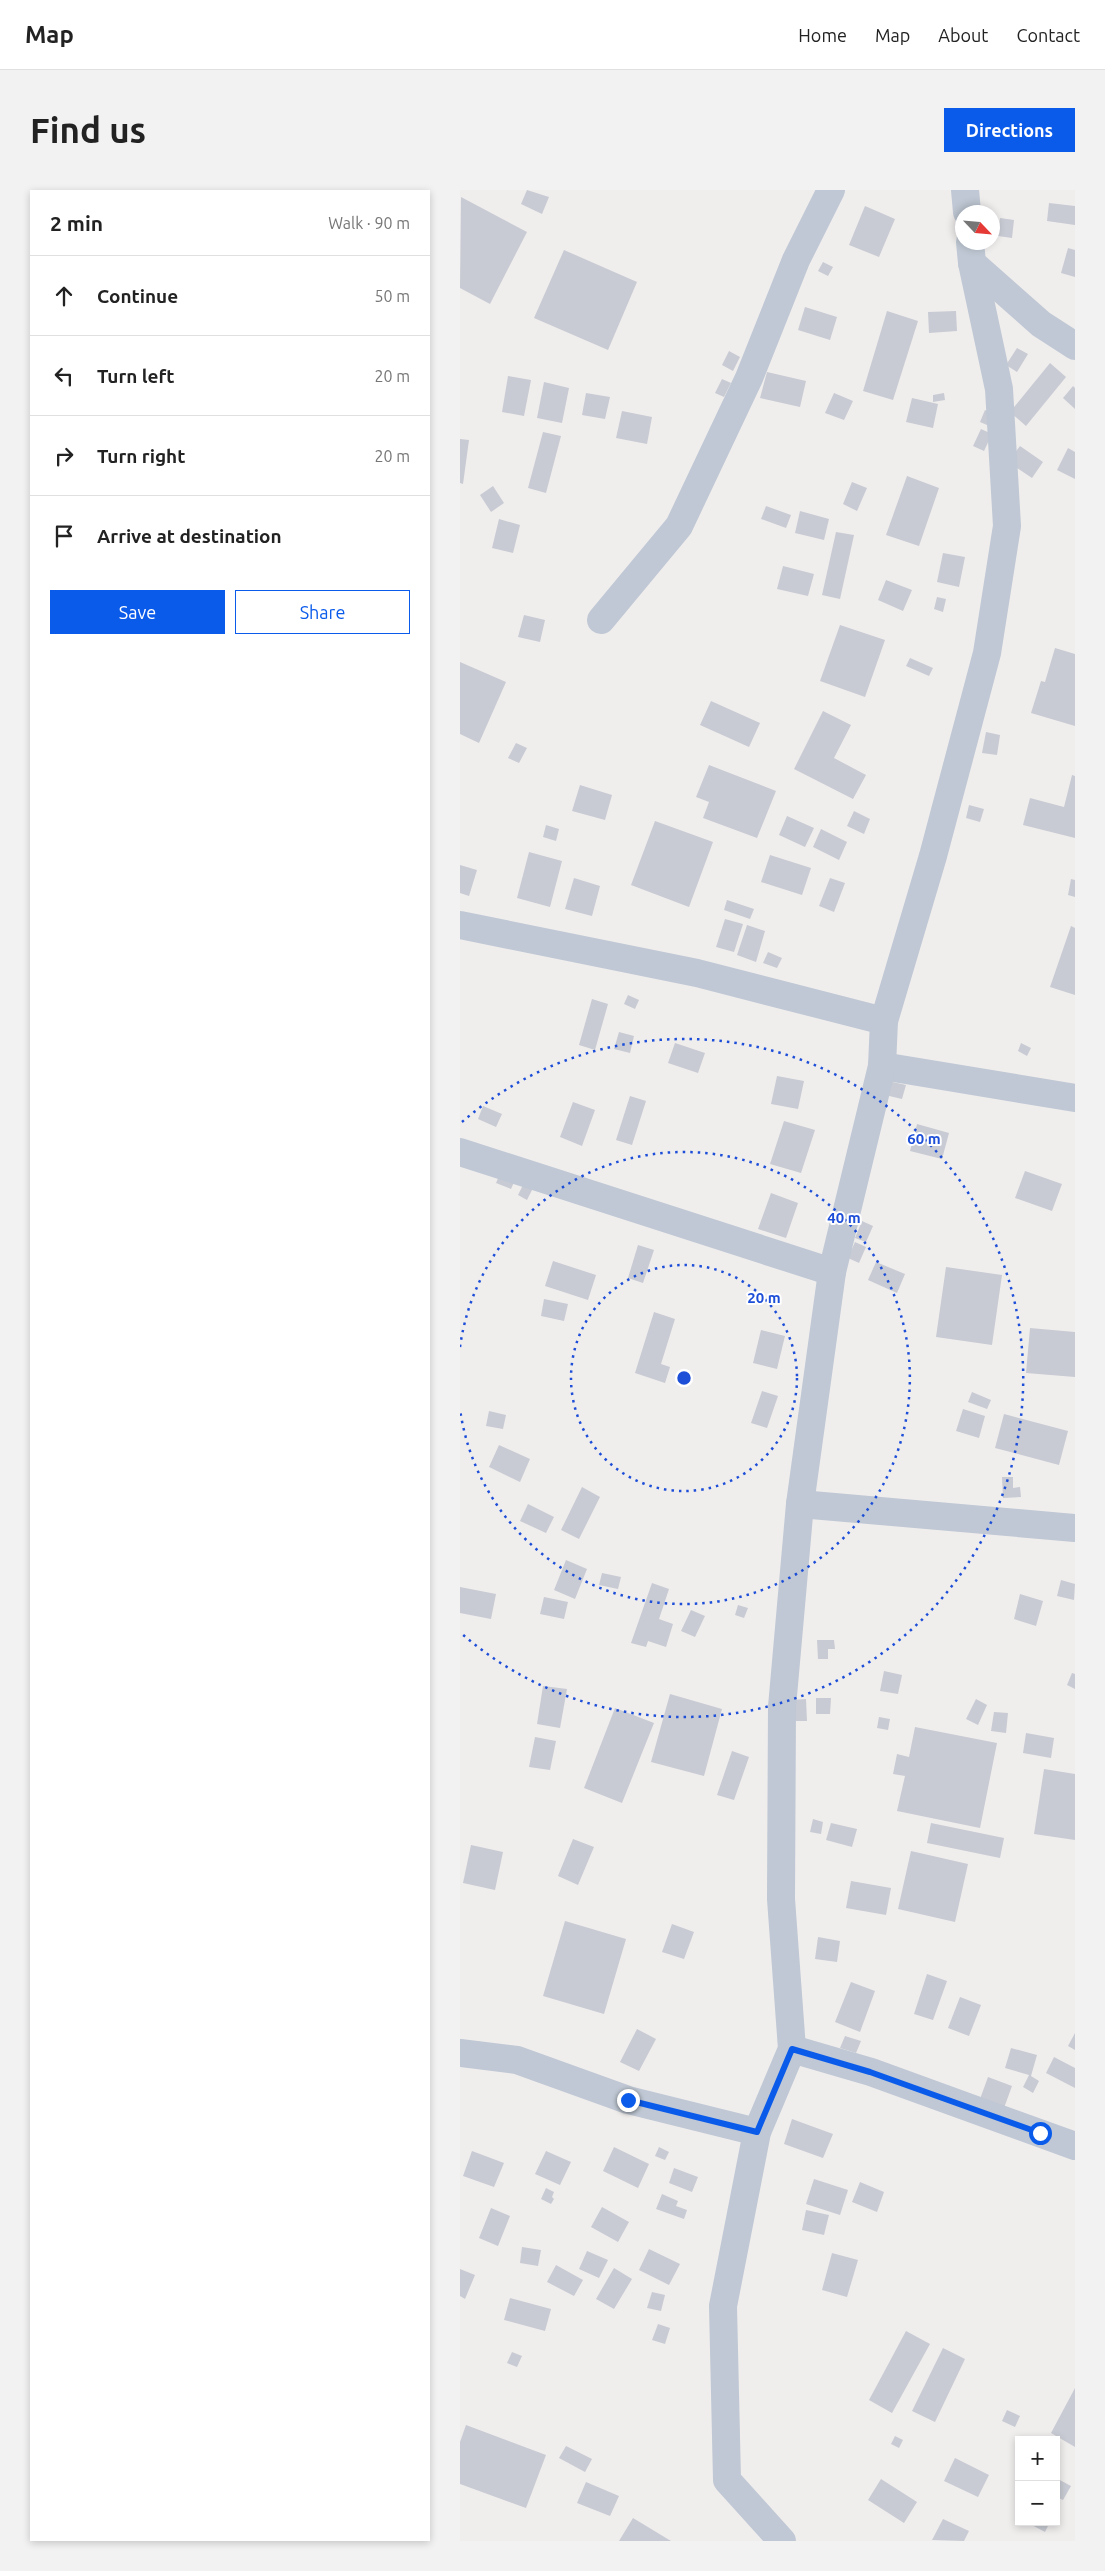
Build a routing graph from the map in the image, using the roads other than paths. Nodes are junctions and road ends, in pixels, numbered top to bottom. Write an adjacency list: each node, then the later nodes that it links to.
1 (831, 190): 6 (street)
2 (964, 190): 3 (street)
3 (966, 205)
4 (971, 253): 5 (street); 8 (street)
5 (1075, 346)
6 (601, 620)
7 (460, 925): 8 (street)
8 (884, 1021): 9 (street)
9 (882, 1066): 10 (street); 12 (street)
10 (1075, 1098)
11 (460, 1152): 12 (street)
12 (832, 1272): 13 (street)
13 (800, 1504): 14 (street); 15 (street)
14 (1075, 1528)
15 (792, 2049): 17 (street); 18 (street)
16 (460, 2053): 17 (street)
17 (757, 2132): 19 (street)
18 (1075, 2146)
19 (782, 2541)

